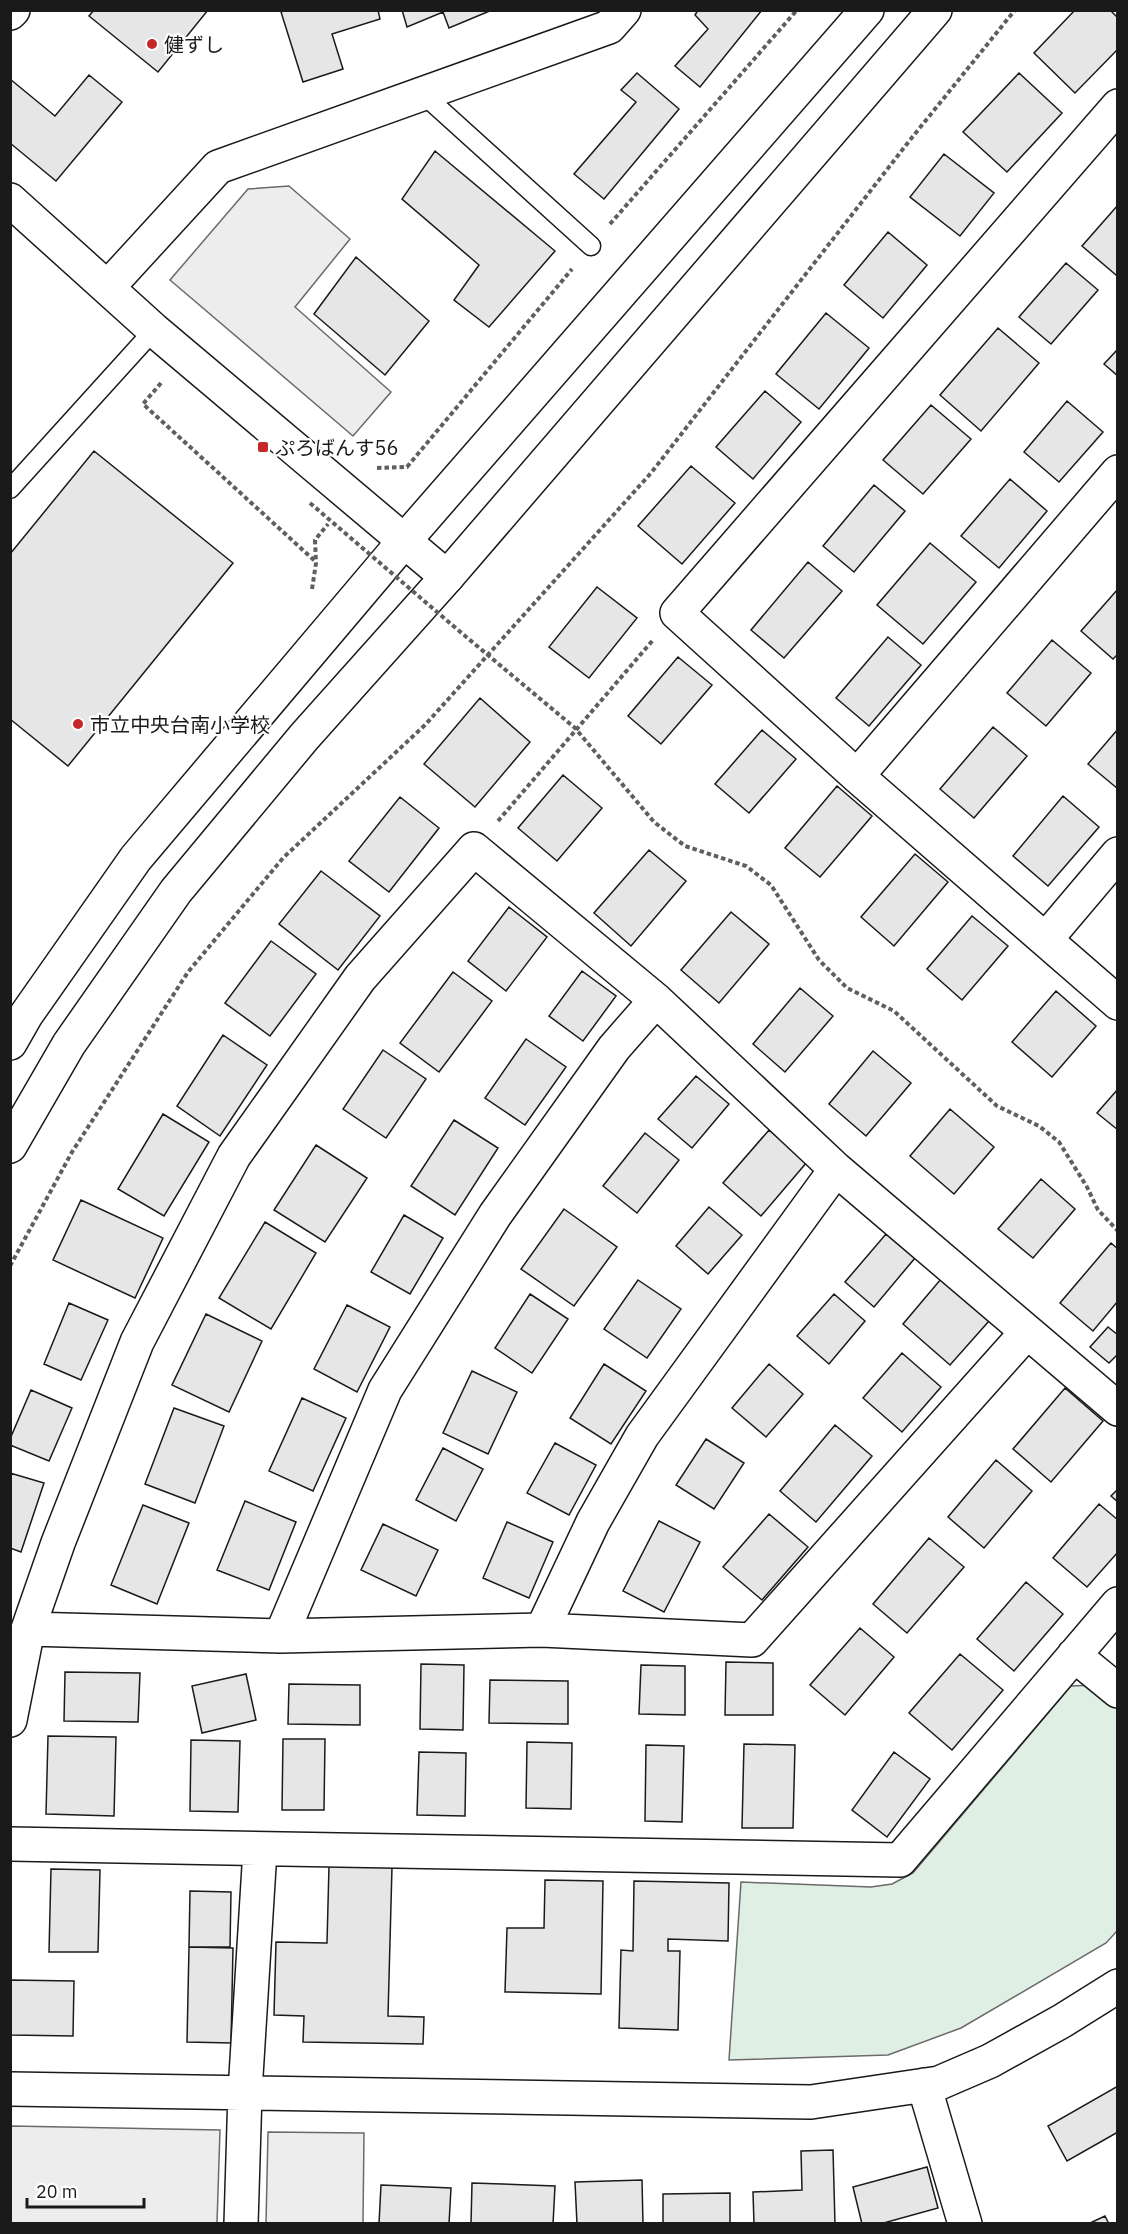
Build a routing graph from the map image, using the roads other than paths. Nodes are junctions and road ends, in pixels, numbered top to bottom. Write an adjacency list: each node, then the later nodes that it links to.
1 (624, 10): 4 (street)
2 (867, 10): 12 (street)
3 (935, 10): 13 (street)
4 (423, 94): 7 (lane); 8 (street)
5 (1118, 106): 14 (street)
6 (10, 200): 8 (street)
7 (591, 246)
8 (108, 287): 9 (street)
9 (154, 330): 11 (lane); 12 (street)
10 (1118, 471): 14 (street)
11 (10, 489)
12 (405, 540): 13 (street); 19 (street)
13 (447, 577): 20 (street)
14 (857, 776): 16 (street)
15 (1118, 854): 16 (street)
16 (1046, 939): 18 (street)
17 (656, 1000): 21 (street); 25 (street); 27 (street)
18 (1118, 1003)
19 (10, 1043)
20 (10, 1146)
21 (836, 1169): 22 (street); 26 (street)
22 (1027, 1332): 23 (street); 26 (street)
23 (1118, 1409)
24 (1118, 1604): 28 (street)
25 (28, 1629): 27 (street); 30 (street)
26 (542, 1630): 27 (street)
27 (281, 1636)
28 (1074, 1655): 29 (street); 32 (street)
29 (1118, 1691)
30 (10, 1720)
31 (10, 1844): 32 (street)
32 (260, 1850): 36 (street)
33 (1118, 1986): 34 (street)
34 (924, 2085): 36 (street); 38 (street)
35 (10, 2089): 36 (street)
36 (246, 2092): 37 (street)
37 (241, 2223)
38 (965, 2223)

